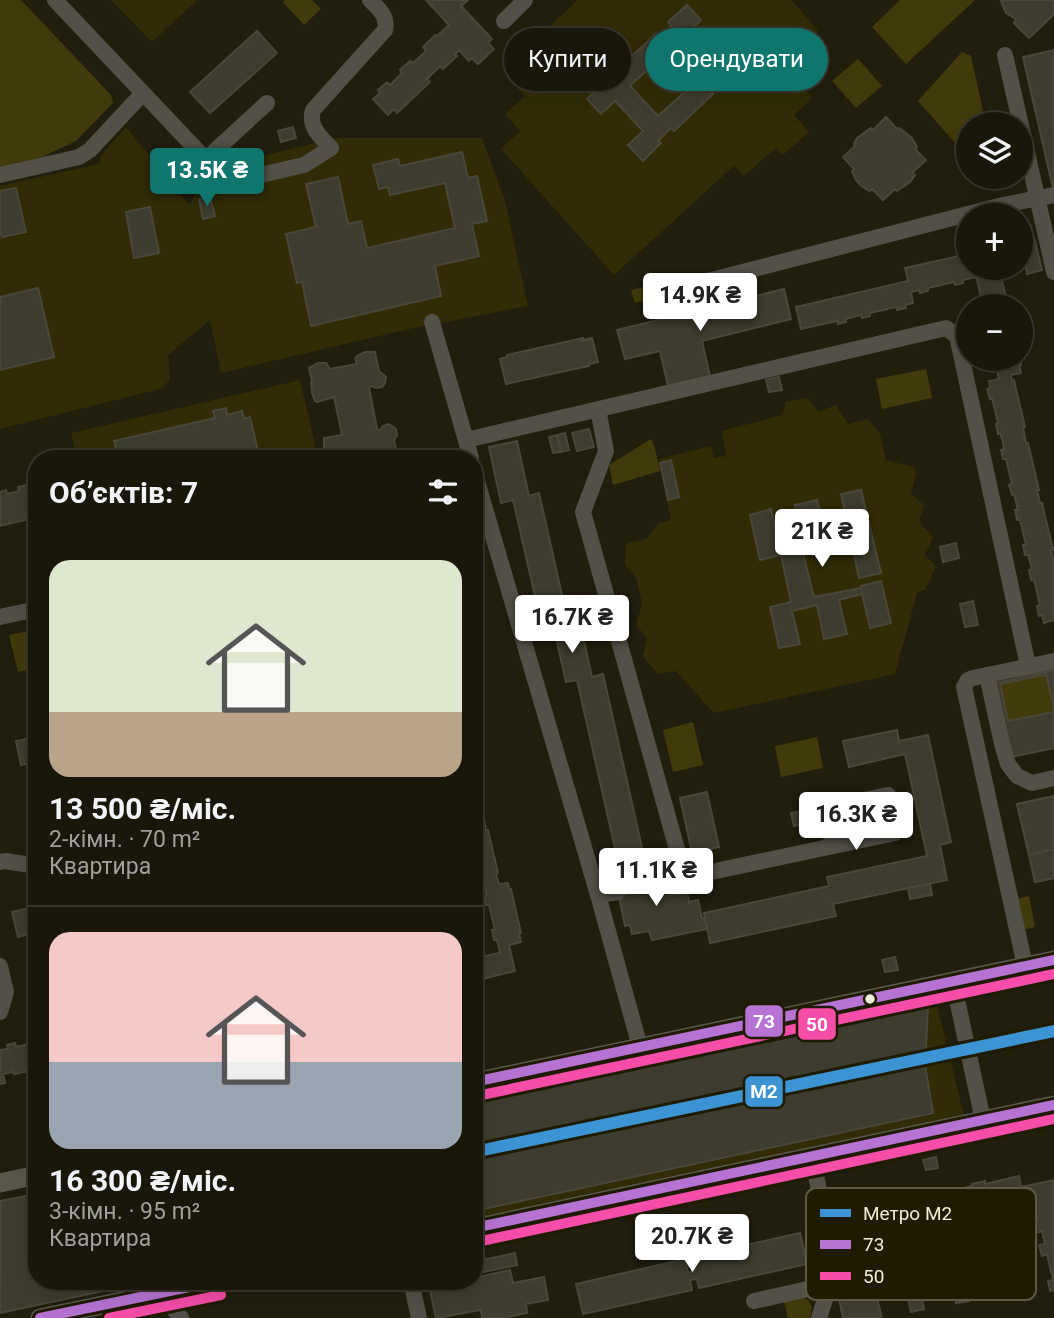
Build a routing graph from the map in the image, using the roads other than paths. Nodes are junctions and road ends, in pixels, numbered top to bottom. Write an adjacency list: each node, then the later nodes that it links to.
1 (55, 0): 6 (lane)
2 (370, 0): 8 (lane)
3 (525, 0): 4 (lane)
4 (504, 21)
5 (1005, 55): 11 (lane)
6 (143, 93): 8 (lane); 9 (lane)
7 (267, 103): 8 (lane)
8 (206, 159)
9 (0, 175)
10 (1054, 195): 11 (lane)
11 (1037, 198): 12 (lane); 13 (lane)
12 (1054, 272)
13 (688, 286)
14 (432, 322): 16 (lane)
15 (598, 409): 16 (lane); 22 (lane); 28 (lane)
16 (466, 440): 17 (lane)
17 (469, 450)
18 (483, 502): 31 (lane)
19 (28, 612): 20 (lane)
20 (0, 617)
21 (1054, 661): 22 (lane)
22 (1028, 666): 23 (lane)
23 (988, 675): 24 (lane); 34 (lane)
24 (1054, 778)
25 (833, 846): 25 (lane); 28 (lane)
26 (0, 862): 27 (lane)
27 (28, 865)
28 (685, 877): 29 (lane)
29 (654, 884)
30 (618, 892): 31 (lane)
31 (598, 895): 37 (lane)
32 (1054, 960): 34 (main road)
33 (0, 966): 36 (lane)
34 (1025, 966): 35 (main road)
35 (953, 981): 37 (main road); 40 (lane)
36 (0, 1012)
37 (640, 1047): 38 (main road)
38 (483, 1080)
39 (1054, 1105): 40 (main road)
40 (983, 1120): 41 (main road)
41 (812, 1157): 44 (lane); 45 (main road)
42 (28, 1177): 43 (main road)
43 (0, 1183)
44 (819, 1188)
45 (483, 1225)
46 (806, 1289): 51 (lane)
47 (176, 1290): 49 (main road)
48 (413, 1290): 54 (lane)
49 (171, 1291): 52 (main road); 53 (lane)
50 (825, 1300): 55 (lane)
51 (754, 1301)
52 (40, 1318)
53 (181, 1318)
54 (418, 1318)
55 (819, 1318)

